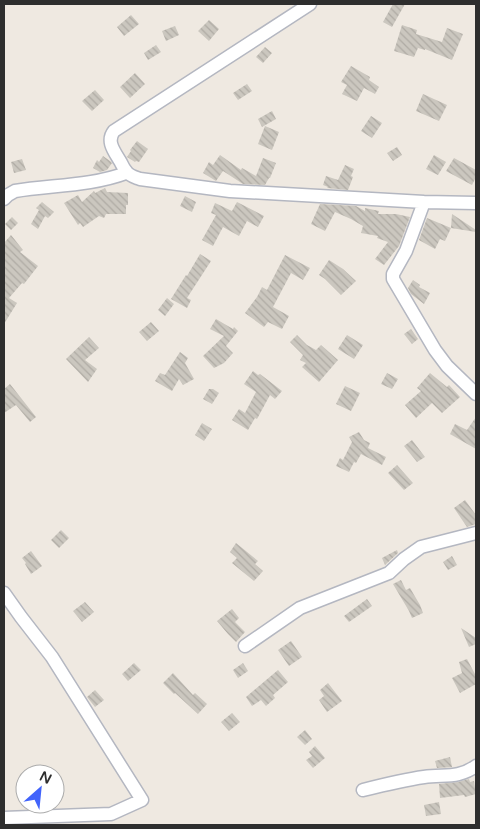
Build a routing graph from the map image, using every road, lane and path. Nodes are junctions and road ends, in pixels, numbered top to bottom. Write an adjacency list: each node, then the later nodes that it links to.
1 (310, 4): 2 (street)
2 (126, 173): 3 (street); 4 (street)
3 (4, 199)
4 (424, 202): 5 (street); 6 (street)
5 (476, 203)
6 (476, 394)
7 (476, 533): 9 (street)
8 (4, 593): 12 (street)
9 (245, 646)
10 (476, 766): 11 (street)
11 (362, 790)
12 (4, 818)

